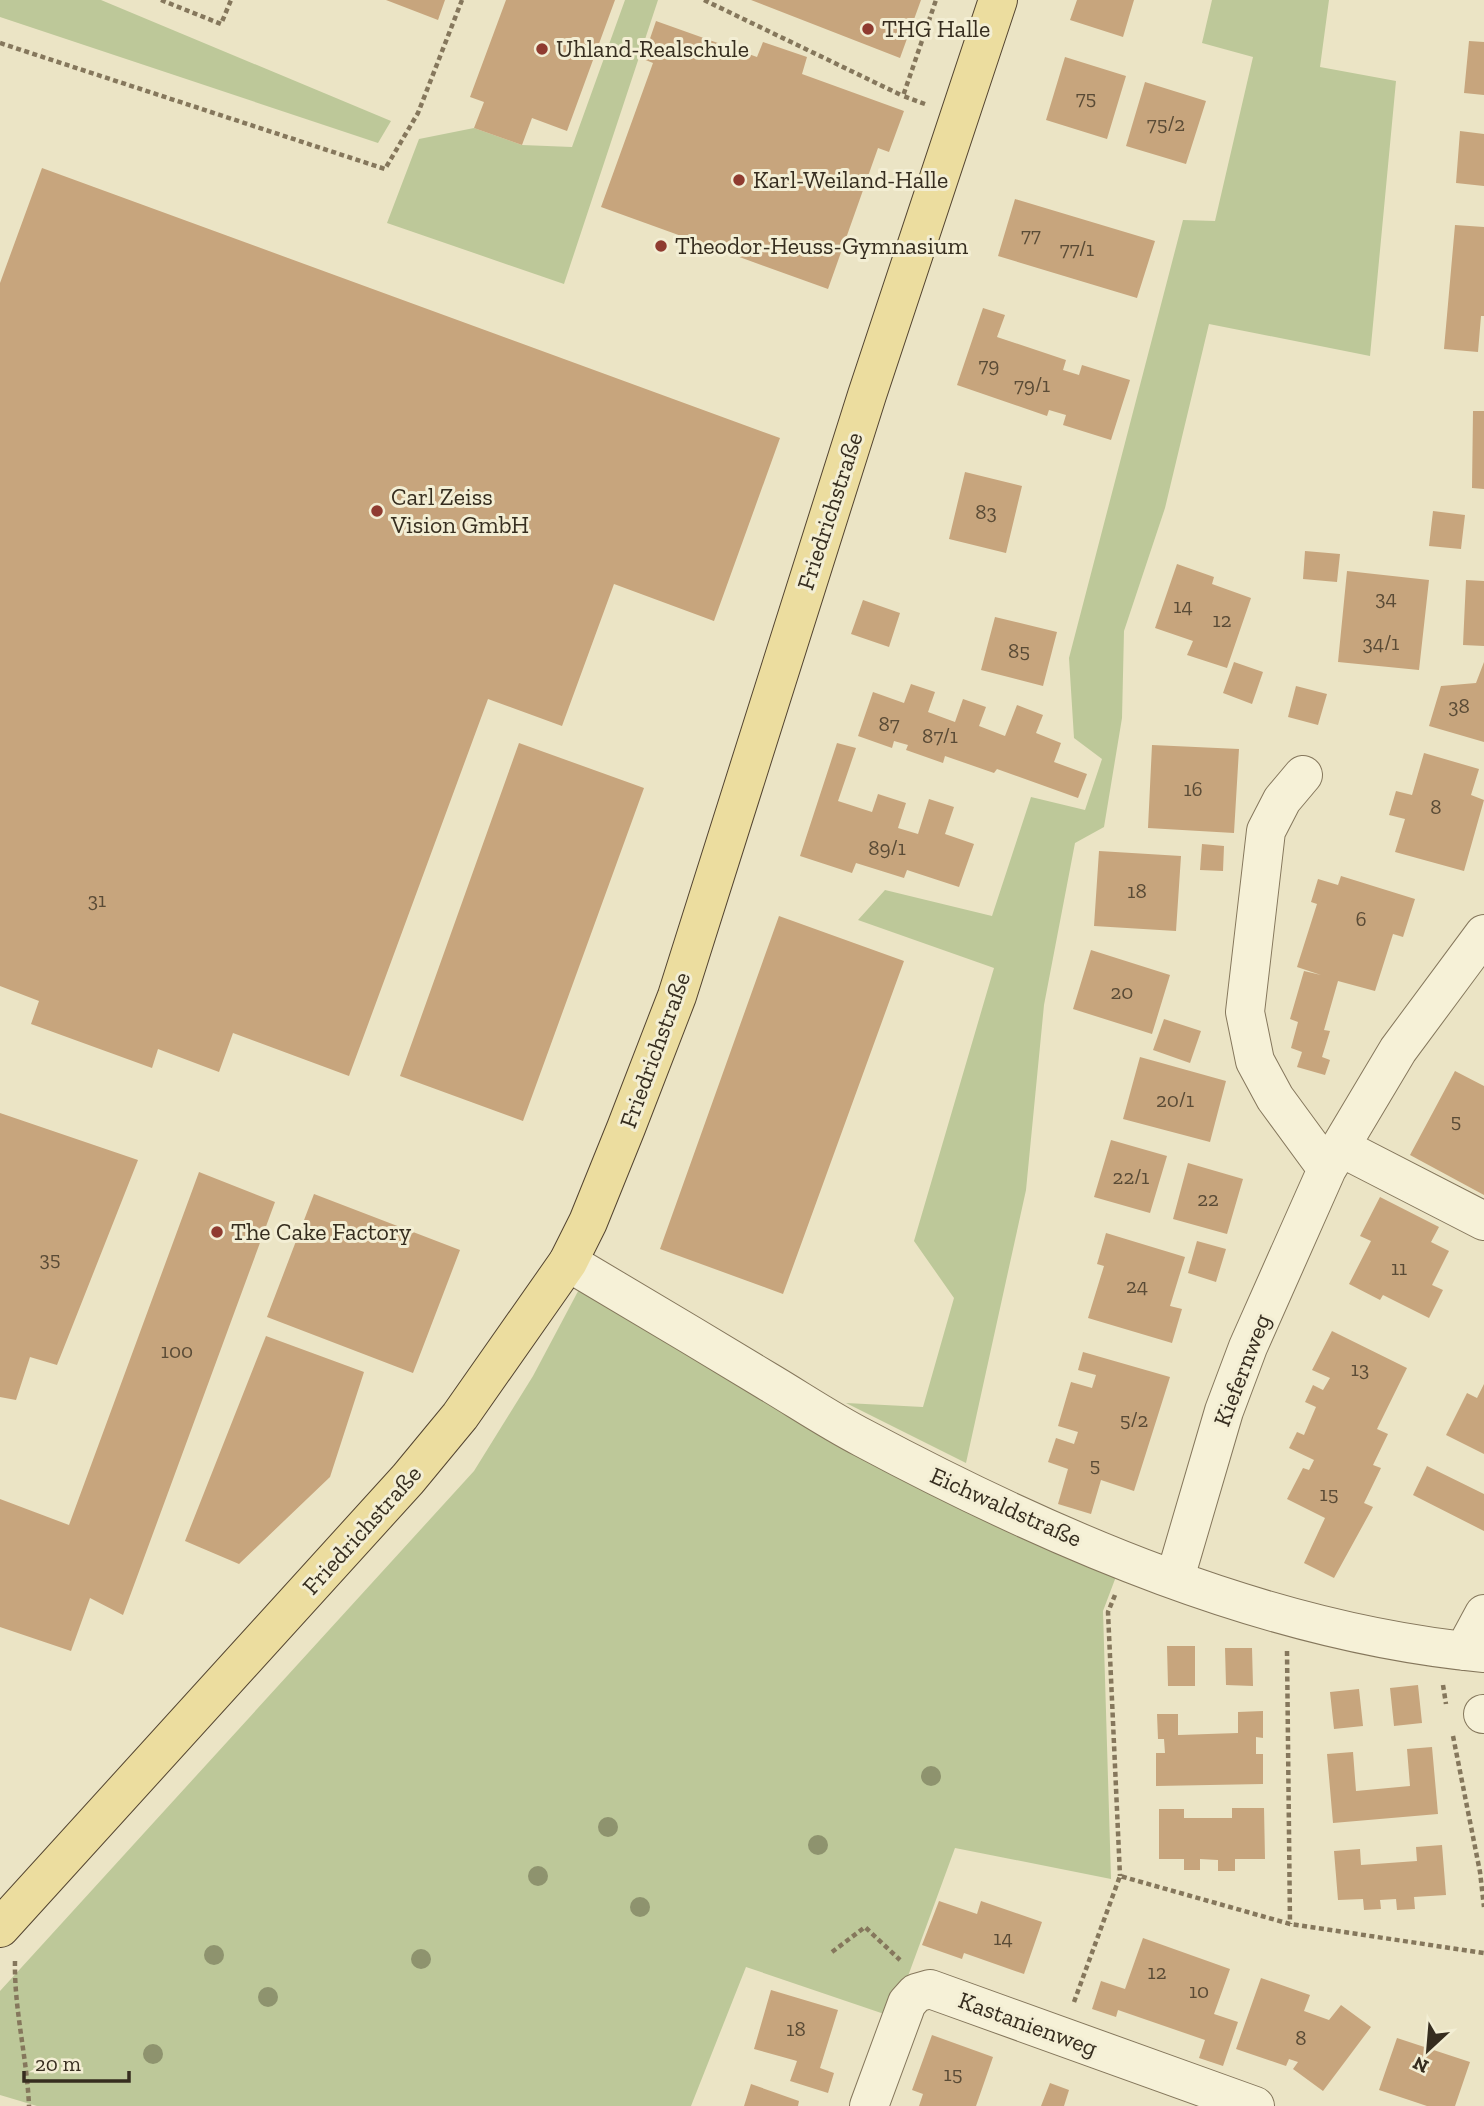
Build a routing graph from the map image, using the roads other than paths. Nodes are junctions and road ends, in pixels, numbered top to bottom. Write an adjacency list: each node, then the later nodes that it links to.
1 (998, 0): 6 (main road, Friedrichstraße)
2 (1303, 775): 4 (street)
3 (1484, 934): 4 (street, Kiefernweg)
4 (1333, 1158): 5 (street); 7 (street, Kiefernweg)
5 (1484, 1221)
6 (568, 1262): 7 (street, Eichwaldstraße); 10 (main road, Friedrichstraße)
7 (1175, 1578): 9 (street, Eichwaldstraße)
8 (1484, 1614): 9 (street)
9 (1461, 1650)
10 (8, 1919)
11 (869, 2106): 12 (street, Kastanienweg)
12 (1255, 2106)

